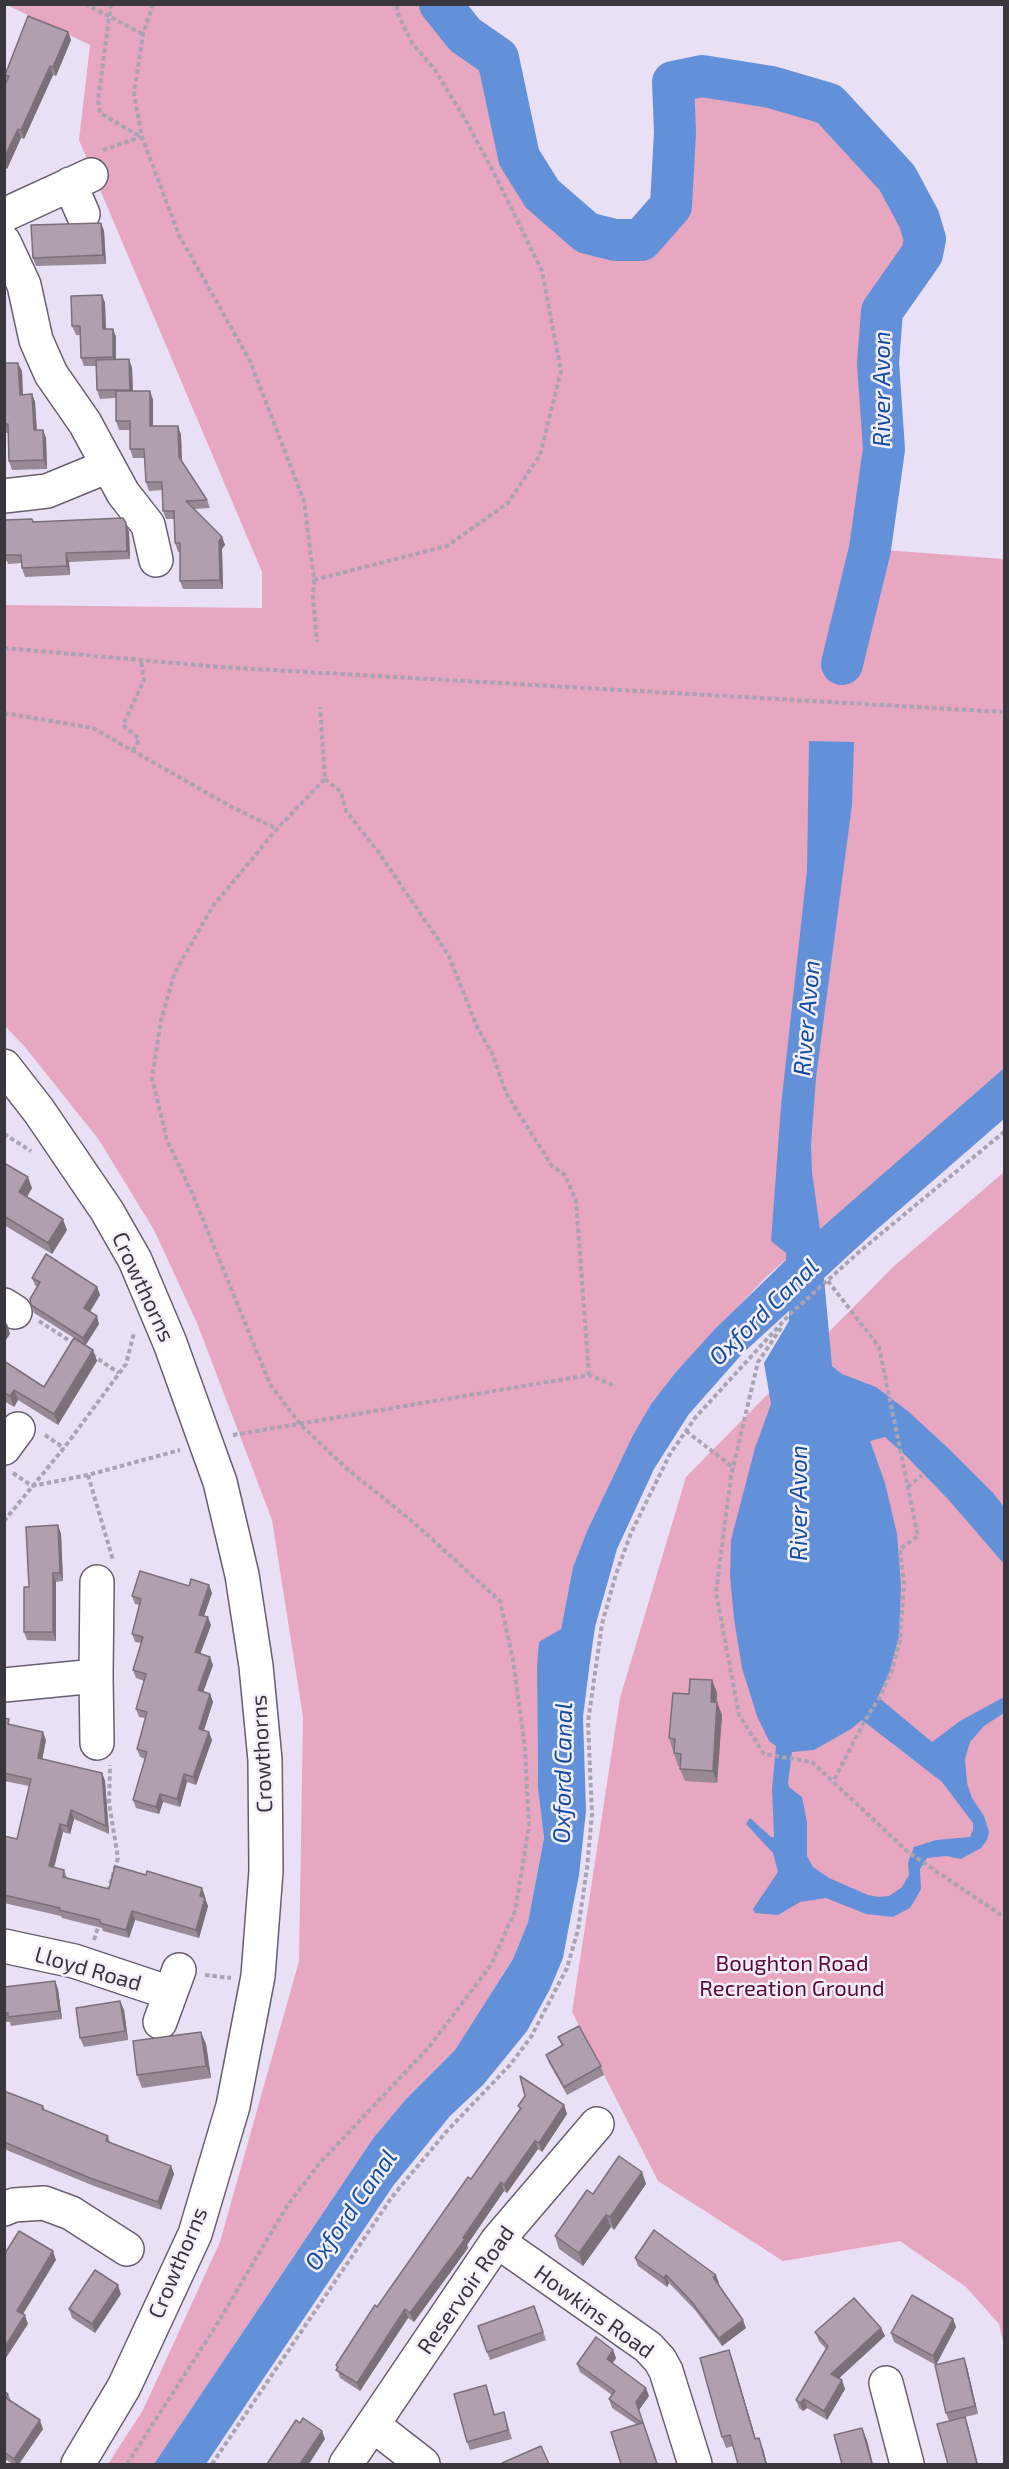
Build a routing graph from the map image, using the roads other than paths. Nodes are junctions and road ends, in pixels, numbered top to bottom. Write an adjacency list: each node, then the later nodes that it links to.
1 (82, 214): 2 (street)
2 (4, 215)
3 (4, 242): 4 (street)
4 (115, 479): 5 (street); 6 (street)
5 (4, 496)
6 (156, 560)
7 (4, 1066): 20 (street, Crowthorns)
8 (97, 1582): 9 (street)
9 (96, 1676): 10 (street); 11 (street)
10 (4, 1685)
11 (97, 1743)
12 (4, 1946): 13 (street, Lloyd Road)
13 (172, 1989)
14 (597, 2124): 16 (street, Reservoir Road)
15 (4, 2209): 17 (street)
16 (497, 2241): 19 (street, Reservoir Road); 23 (street, Howkins Road)
17 (106, 2247)
18 (883, 2404): 24 (street)
19 (373, 2425): 21 (street, Reservoir Road); 22 (street)
20 (78, 2464)
21 (346, 2464)
22 (423, 2464)
23 (694, 2464)
24 (908, 2464)

